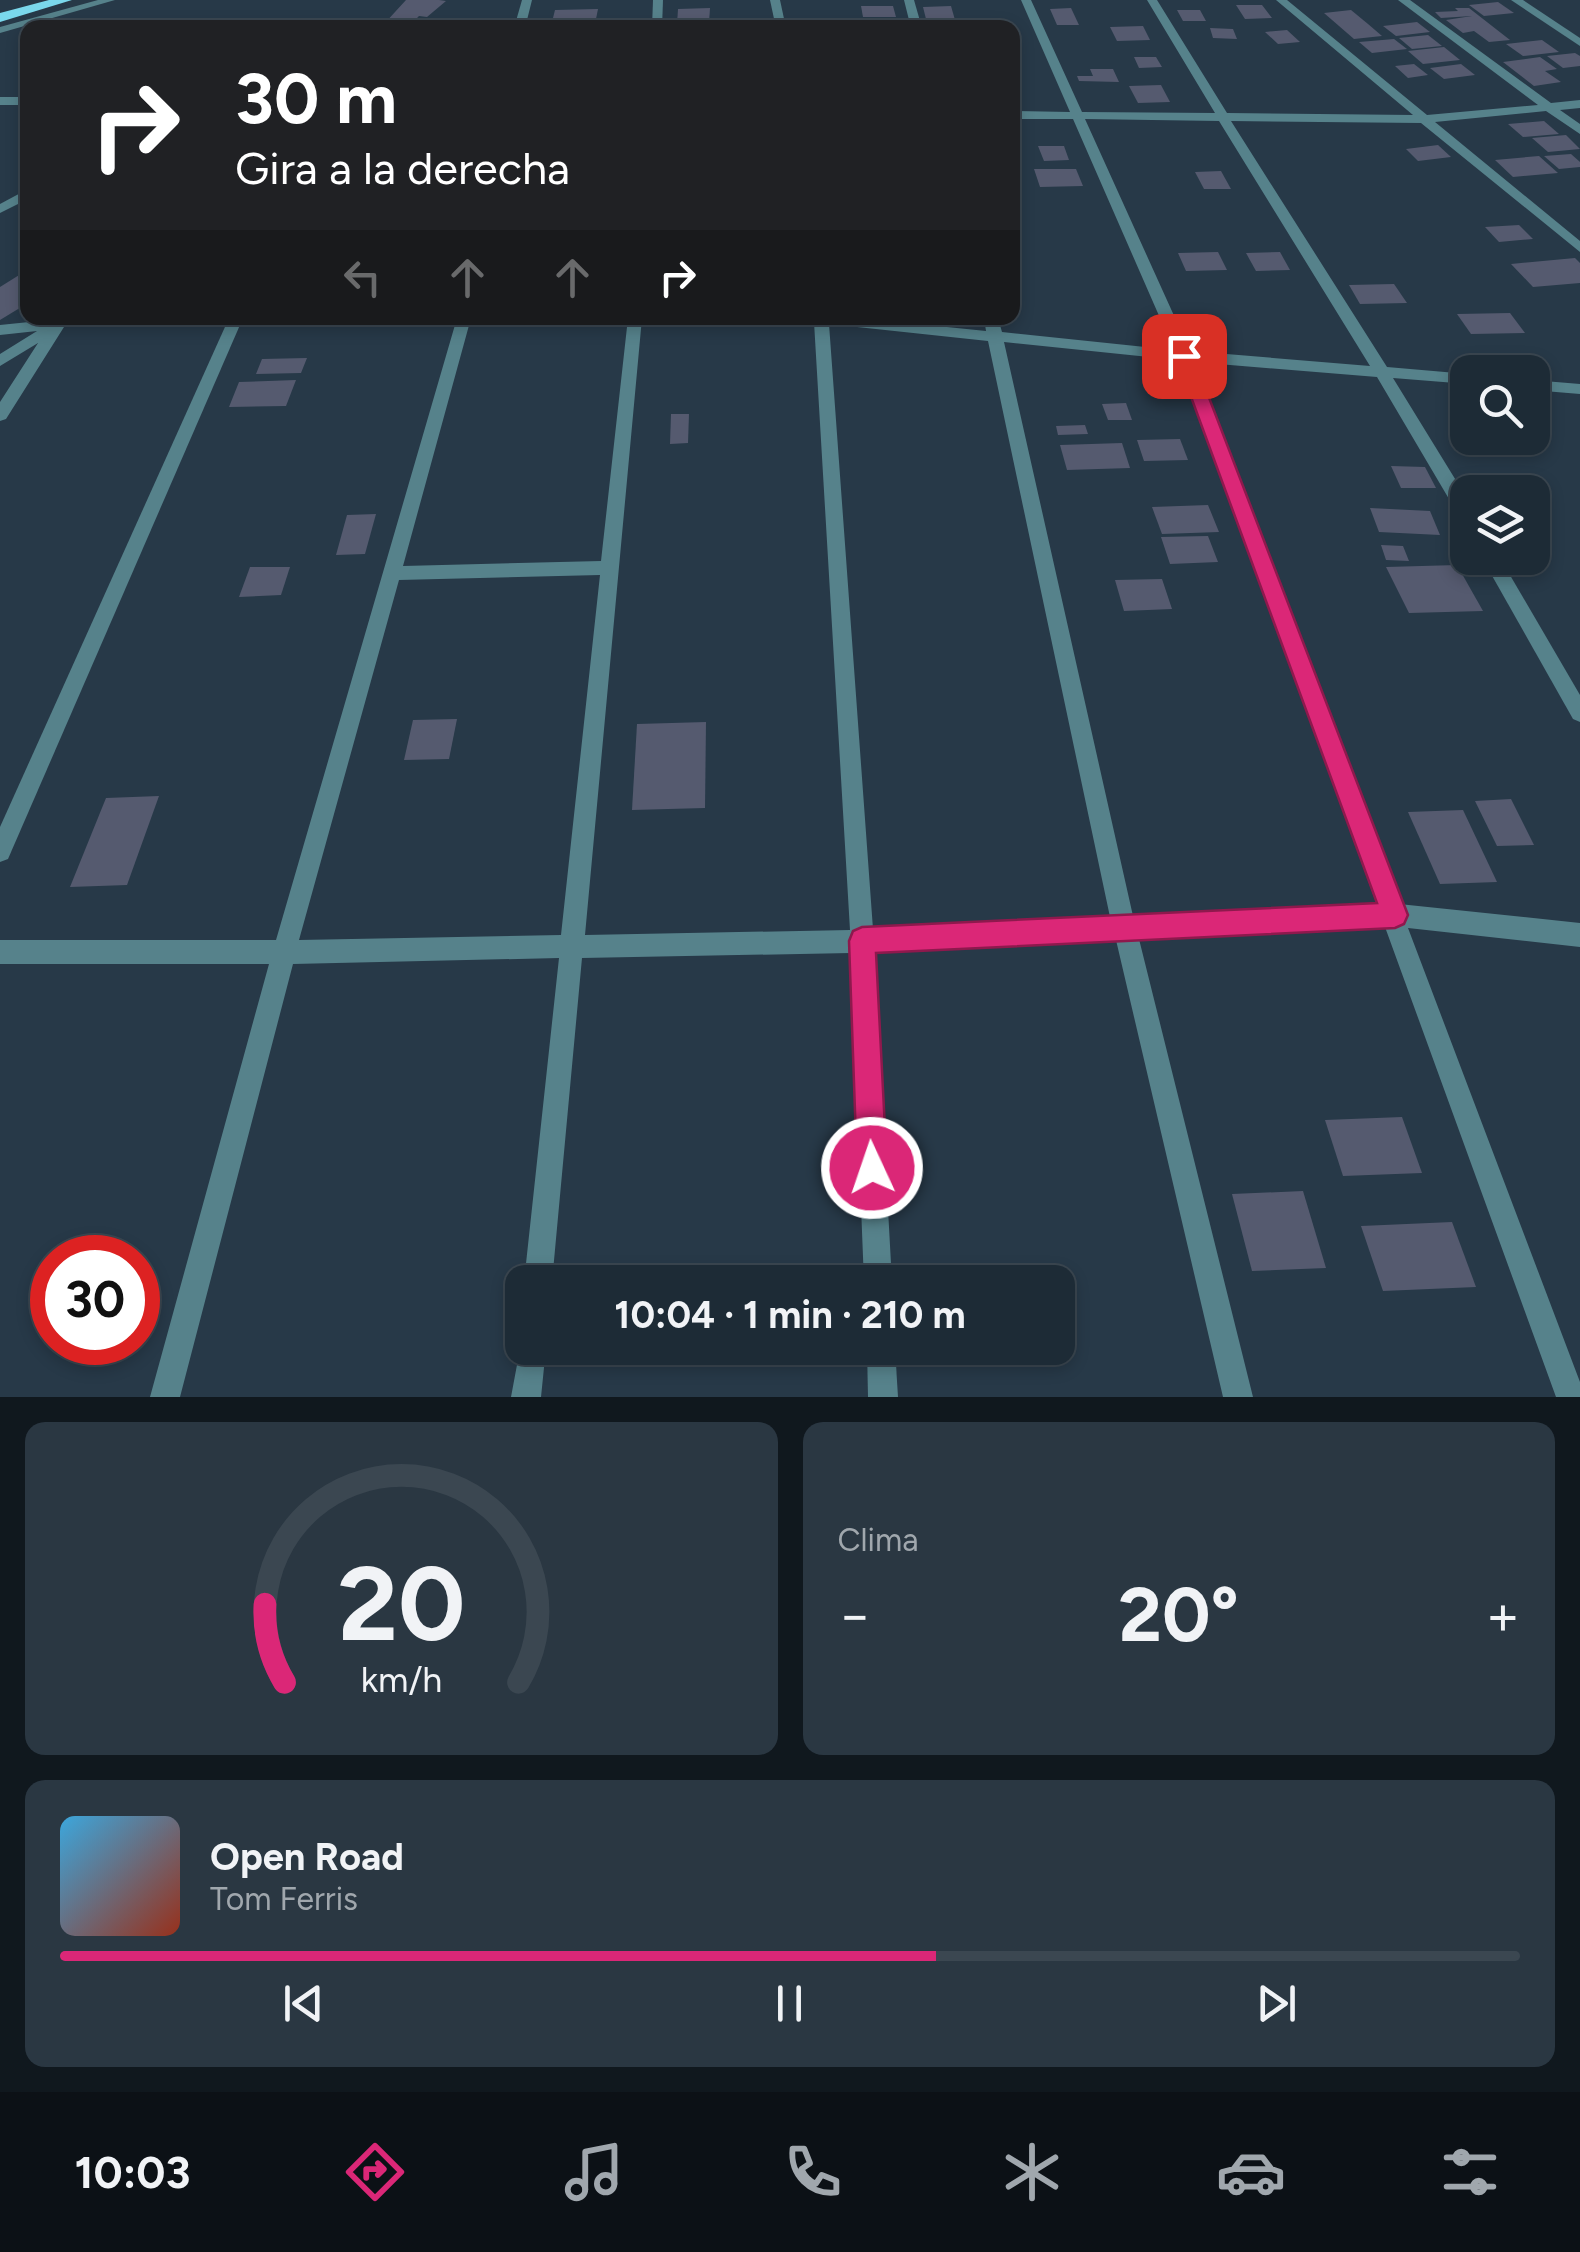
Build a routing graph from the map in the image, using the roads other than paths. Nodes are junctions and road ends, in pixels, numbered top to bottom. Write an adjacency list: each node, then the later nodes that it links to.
1 (65, 0): 8 (highway)
2 (110, 0): 9 (street)
3 (1026, 0): 13 (street)
4 (1152, 0): 15 (street)
5 (1281, 0): 16 (street)
6 (1403, 0): 12 (street)
7 (1516, 0): 10 (street)
8 (0, 18)
9 (37, 20)
10 (1580, 42)
11 (1580, 104): 12 (street)
12 (1548, 107): 16 (street); 17 (street)
13 (1074, 114): 14 (street); 15 (street); 28 (street)
14 (1020, 115)
15 (1220, 115): 16 (street); 30 (street)
16 (1425, 119): 18 (street)
17 (1580, 130)
18 (1580, 248)
19 (32, 325): 27 (street)
20 (55, 325): 29 (street)
21 (60, 325): 34 (street)
22 (233, 325): 40 (street)
23 (462, 325): 37 (street)
24 (633, 325): 36 (street)
25 (820, 325): 44 (street)
26 (993, 326): 28 (street); 42 (street)
27 (0, 330)
28 (1184, 356): 30 (street); 41 (street)
29 (0, 361)
30 (1386, 373): 31 (street); 35 (street)
31 (1450, 378)
32 (1550, 386): 33 (street)
33 (1580, 388)
34 (0, 416)
35 (1450, 485)
36 (610, 568): 37 (street); 45 (street)
37 (392, 573): 47 (street)
38 (1501, 575): 39 (street)
39 (1580, 713)
40 (0, 852)
41 (1395, 915): 42 (street); 43 (street); 56 (street)
42 (1124, 928): 44 (street); 55 (street)
43 (1580, 935)
44 (862, 941): 45 (street); 49 (street)
45 (573, 945): 47 (street); 48 (street)
46 (0, 952): 47 (street)
47 (284, 952): 52 (street)
48 (540, 1265)
49 (877, 1265)
50 (530, 1365): 53 (street)
51 (881, 1365): 54 (street)
52 (165, 1397)
53 (526, 1397)
54 (883, 1397)
55 (1238, 1397)
56 (1571, 1397)

